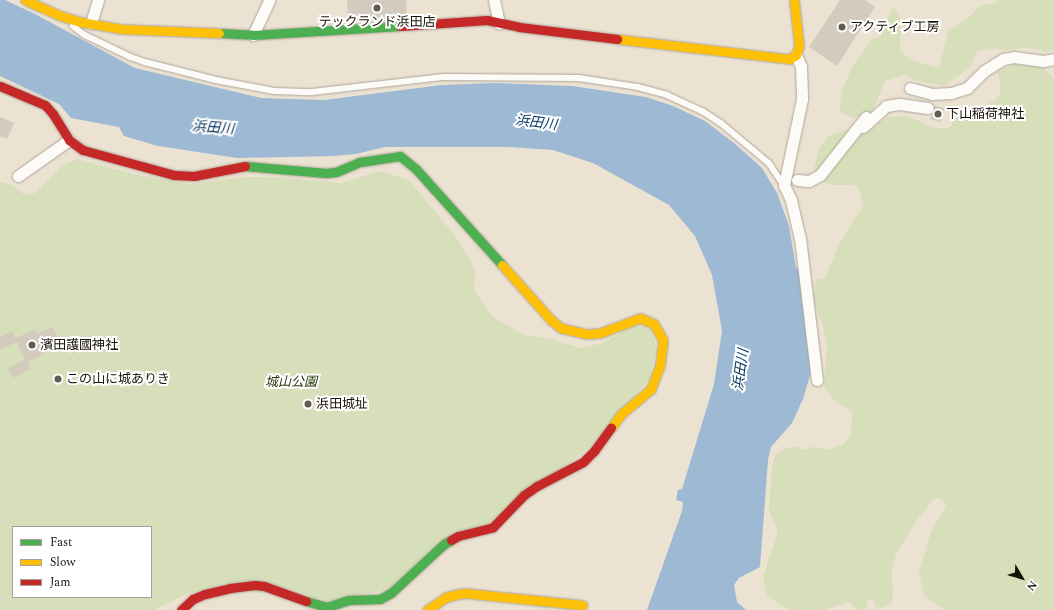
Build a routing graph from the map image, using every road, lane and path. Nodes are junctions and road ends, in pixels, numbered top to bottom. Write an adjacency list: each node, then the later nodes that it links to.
1 (25, 0): 6 (street)
2 (98, 0): 7 (street)
3 (269, 0): 9 (street)
4 (494, 0): 8 (street)
5 (794, 0): 10 (street)
6 (61, 16): 7 (street); 20 (lane)
7 (91, 23): 9 (street)
8 (499, 23): 9 (street); 10 (street)
9 (253, 35)
10 (796, 55): 20 (street)
11 (1054, 59): 13 (street)
12 (0, 86): 17 (street)
13 (910, 88)
14 (928, 108): 16 (street)
15 (866, 117): 16 (street)
16 (857, 130): 19 (street)
17 (70, 140): 18 (street); 23 (street)
18 (18, 176)
19 (797, 180)
20 (784, 185): 21 (street)
21 (817, 380)
22 (582, 606): 25 (street)
23 (327, 609): 24 (street)
24 (181, 610)
25 (427, 610)

